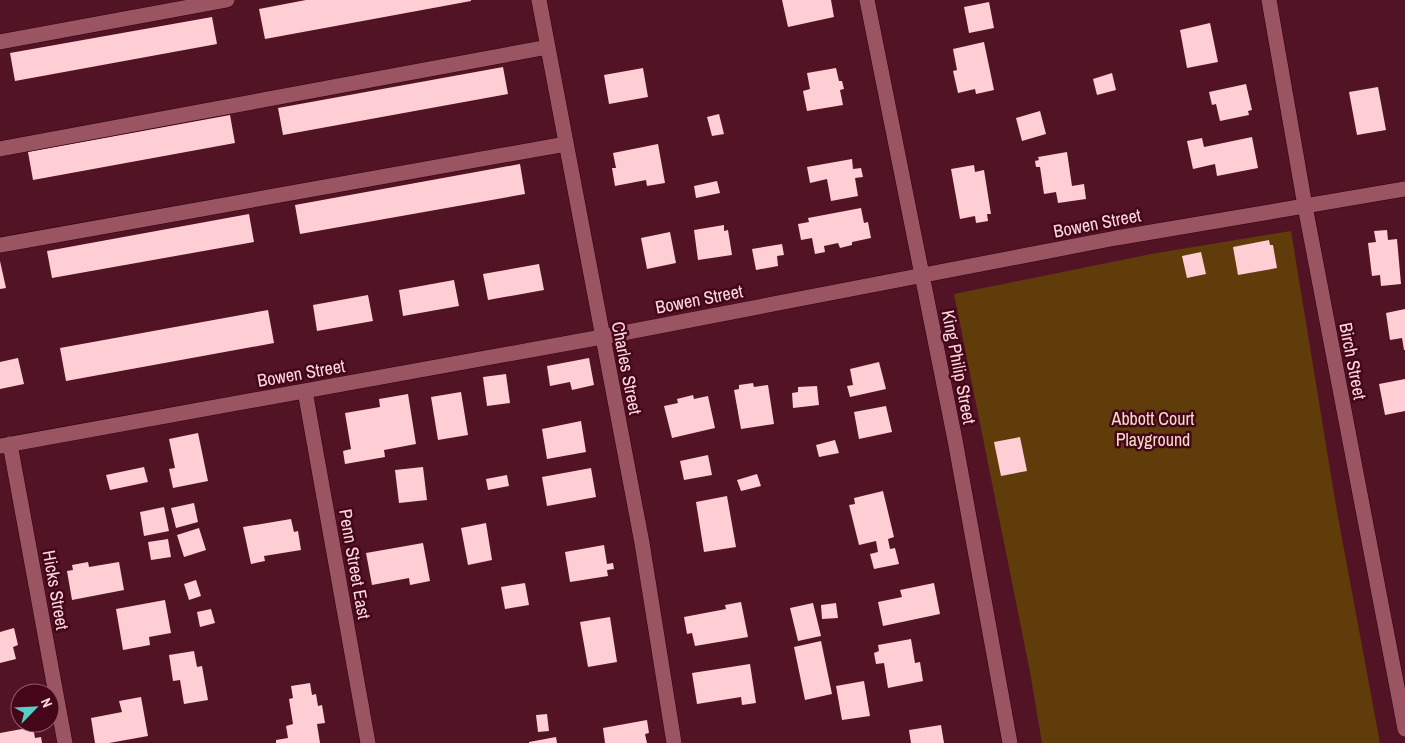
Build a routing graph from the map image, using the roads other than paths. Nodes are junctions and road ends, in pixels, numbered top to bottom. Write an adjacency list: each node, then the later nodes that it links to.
1 (227, 0): 5 (street)
2 (539, 0): 6 (street, Charles Street)
3 (867, 0): 12 (street, King Philip Street)
4 (1269, 0): 10 (street, Birch Street)
5 (0, 42)
6 (548, 47): 7 (street, Charles Street); 8 (street)
7 (566, 144): 11 (street); 13 (street, Charles Street)
8 (0, 149)
9 (1405, 189): 10 (street, Bowen Street)
10 (1305, 206): 12 (street, Bowen Street); 16 (street, Birch Street)
11 (0, 245)
12 (922, 276): 13 (street, Bowen Street); 20 (street, King Philip Street)
13 (602, 337): 14 (street, Bowen Street); 19 (street, Charles Street)
14 (306, 391): 15 (street, Bowen Street); 18 (street, Penn Street East)
15 (5, 445): 17 (street, Hicks Street)
16 (1405, 729)
17 (65, 743)
18 (368, 743)
19 (674, 743)
20 (1010, 743)

